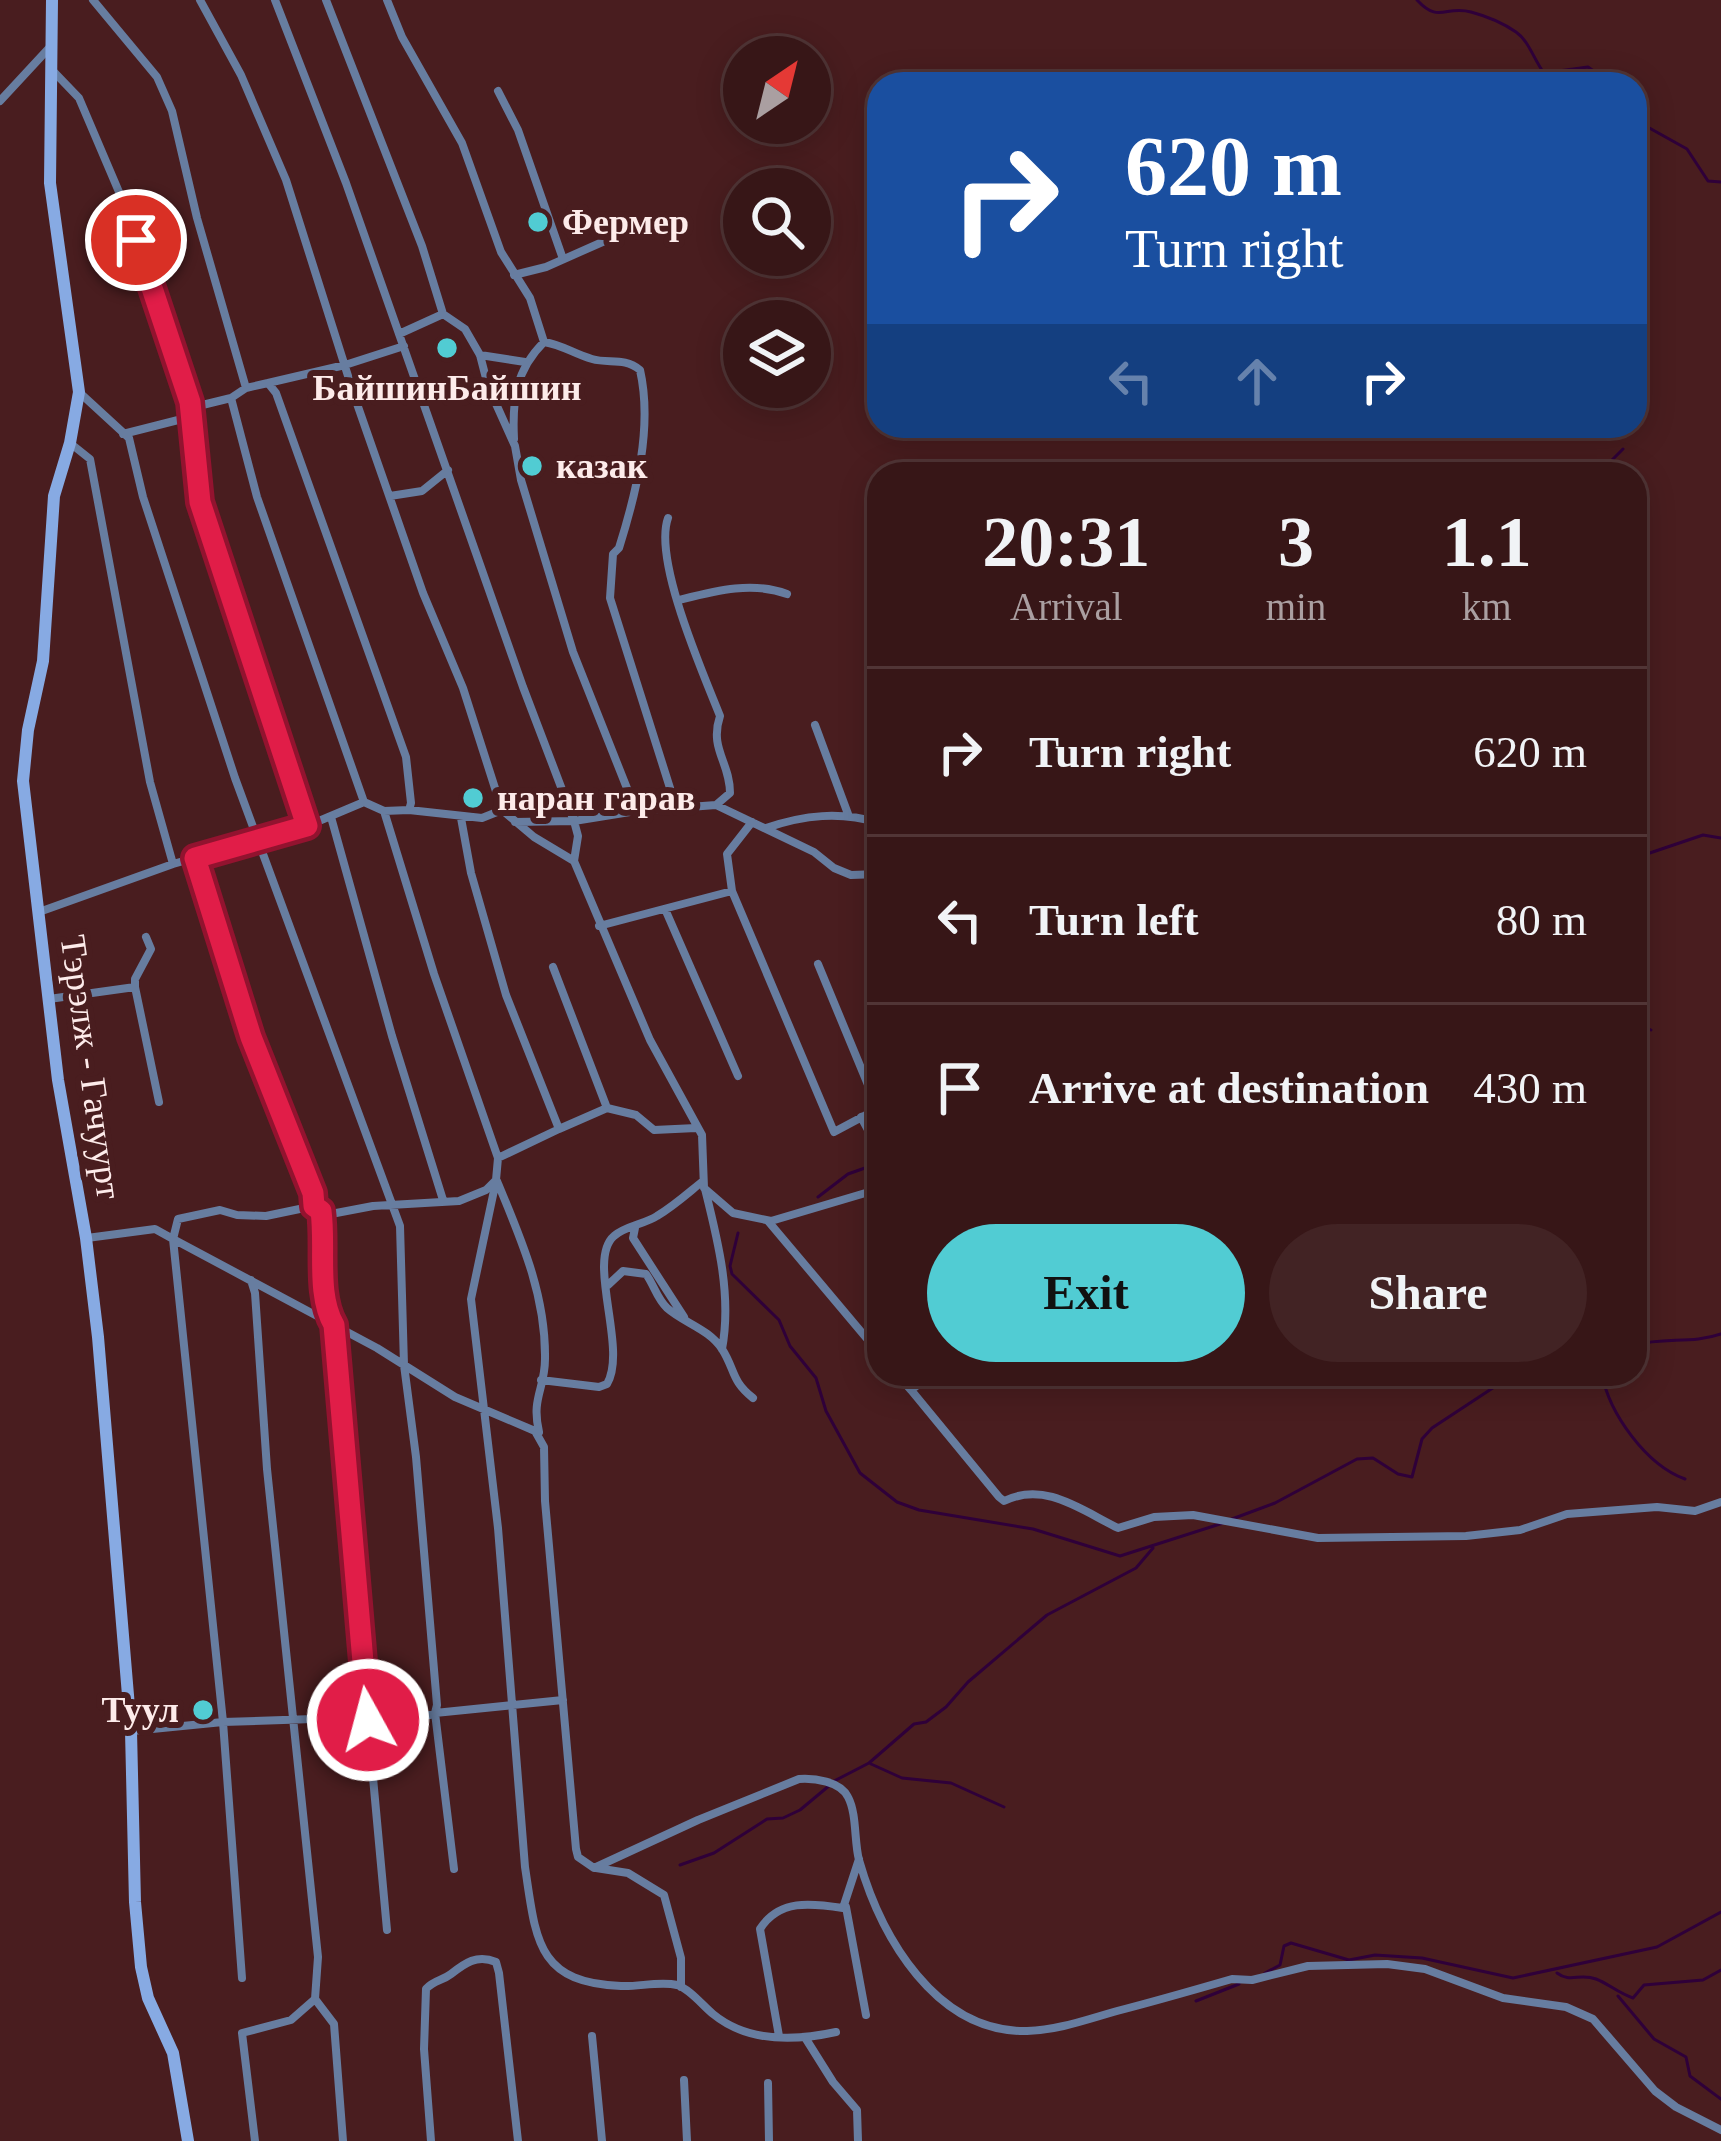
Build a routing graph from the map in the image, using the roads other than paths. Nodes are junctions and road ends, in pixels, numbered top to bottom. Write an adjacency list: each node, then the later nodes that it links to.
1 (52, 0): 7 (main road, Тэрэлж - Гачуурт)
2 (93, 0): 22 (street)
3 (200, 0): 20 (street)
4 (275, 0): 15 (street)
5 (326, 0): 14 (street)
6 (386, 0): 13 (street)
7 (51, 45): 8 (main road, Тэрэлж - Гачуурт); 10 (street)
8 (53, 70): 23 (main road, Тэрэлж - Гачуурт); 25 (street)
9 (498, 91): 12 (street)
10 (0, 101)
11 (607, 240): 12 (street)
12 (563, 259): 13 (street)
13 (514, 275): 16 (street)
14 (442, 314): 15 (street); 18 (street)
15 (399, 334): 17 (street)
16 (544, 342): 19 (street); 37 (street)
17 (404, 346): 20 (street); 29 (street)
18 (480, 355): 19 (street); 28 (street)
19 (525, 362): 28 (street)
20 (344, 365): 21 (street); 30 (street)
21 (268, 383): 22 (street); 38 (street)
22 (246, 388): 24 (street)
23 (79, 392): 26 (street); 27 (main road, Тэрэлж - Гачуурт)
24 (232, 398): 25 (street); 35 (street)
25 (190, 412): 26 (street); 49 (street)
26 (123, 434): 51 (street)
27 (70, 443): 54 (street); 58 (main road, Тэрэлж - Гачуурт)
28 (515, 446): 41 (street)
29 (448, 470): 30 (street); 45 (street)
30 (390, 496): 39 (street)
31 (668, 518): 33 (street)
32 (787, 594): 33 (street)
33 (680, 600): 36 (street)
34 (815, 724): 42 (street)
35 (364, 802): 40 (street); 43 (street)
36 (716, 806): 37 (street); 48 (street)
37 (676, 807): 41 (street)
38 (409, 810): 40 (street); 44 (street)
39 (502, 810): 44 (street); 47 (street)
40 (384, 811): 74 (street)
41 (636, 811): 45 (street)
42 (848, 814): 46 (street); 50 (street)
43 (331, 817): 49 (street); 78 (street)
44 (461, 818): 73 (street)
45 (574, 820): 47 (street); 53 (street)
46 (867, 820)
47 (514, 822): 53 (street)
48 (752, 822): 50 (street); 56 (street)
49 (307, 826): 51 (street)
50 (764, 828): 55 (street)
51 (260, 840): 52 (street); 79 (street)
52 (195, 858): 54 (street); 80 (street)
53 (574, 860): 59 (street)
54 (173, 864): 58 (street)
55 (867, 874)
56 (732, 891): 57 (street); 70 (street)
57 (665, 909): 59 (street); 65 (street)
58 (39, 912): 64 (main road, Тэрэлж - Гачуурт)
59 (599, 926): 71 (street)
60 (146, 937): 63 (street)
61 (818, 964): 66 (street)
62 (553, 967): 68 (street)
63 (135, 987): 64 (street); 67 (street)
64 (48, 1000): 83 (main road, Тэрэлж - Гачуурт)
65 (738, 1076)
66 (867, 1082)
67 (159, 1102)
68 (607, 1108): 71 (street); 73 (street)
69 (867, 1114): 70 (street)
70 (861, 1118): 72 (street)
71 (697, 1128): 76 (street)
72 (867, 1129)
73 (559, 1130): 74 (street)
74 (498, 1158): 75 (street)
75 (496, 1180): 78 (street); 92 (street); 97 (street)
76 (704, 1184): 81 (street); 82 (street); 90 (street)
77 (867, 1193): 81 (street)
78 (443, 1200): 79 (street)
79 (394, 1207): 80 (street); 91 (street)
80 (317, 1209): 84 (street); 88 (street)
81 (767, 1221): 89 (street)
82 (636, 1226): 86 (street); 87 (street)
83 (86, 1238): 84 (street); 106 (main road, Тэрэлж - Гачуурт)
84 (173, 1239): 85 (street); 105 (street)
85 (251, 1279): 88 (street); 104 (street)
86 (608, 1286): 87 (street); 92 (street)
87 (685, 1319): 90 (street)
88 (334, 1325): 91 (street); 103 (street)
89 (867, 1339)
90 (722, 1349): 96 (street)
91 (404, 1365): 97 (street); 102 (street)
92 (541, 1380): 98 (street)
93 (907, 1386): 95 (street)
94 (916, 1386): 95 (street)
95 (910, 1390): 99 (street)
96 (753, 1398)
97 (482, 1407): 98 (street); 101 (street)
98 (540, 1437): 100 (street)
99 (1721, 1502)
100 (563, 1700): 101 (street); 108 (street)
101 (510, 1704): 102 (street); 113 (street)
102 (435, 1713): 103 (street); 109 (street)
103 (368, 1720): 104 (street); 111 (street)
104 (294, 1721): 105 (street); 114 (street)
105 (223, 1722): 106 (street); 112 (street)
106 (131, 1731): 123 (main road, Тэрэлж - Гачуурт)
107 (859, 1859): 108 (street); 110 (street); 122 (street)
108 (594, 1868): 113 (street)
109 (454, 1869)
110 (846, 1905): 115 (street); 118 (street)
111 (388, 1930)
112 (242, 1978)
113 (681, 1987): 118 (street)
114 (316, 1999): 124 (street); 125 (street)
115 (866, 2015)
116 (836, 2032): 119 (street)
117 (592, 2036): 128 (street)
118 (779, 2036): 119 (street)
119 (806, 2039): 131 (street)
120 (684, 2080): 129 (street)
121 (768, 2083): 130 (street)
122 (1721, 2130)
123 (188, 2141)
124 (255, 2141)
125 (343, 2141)
126 (431, 2141): 127 (street)
127 (518, 2141)
128 (602, 2141)
129 (687, 2141)
130 (769, 2141)
131 (858, 2141)

